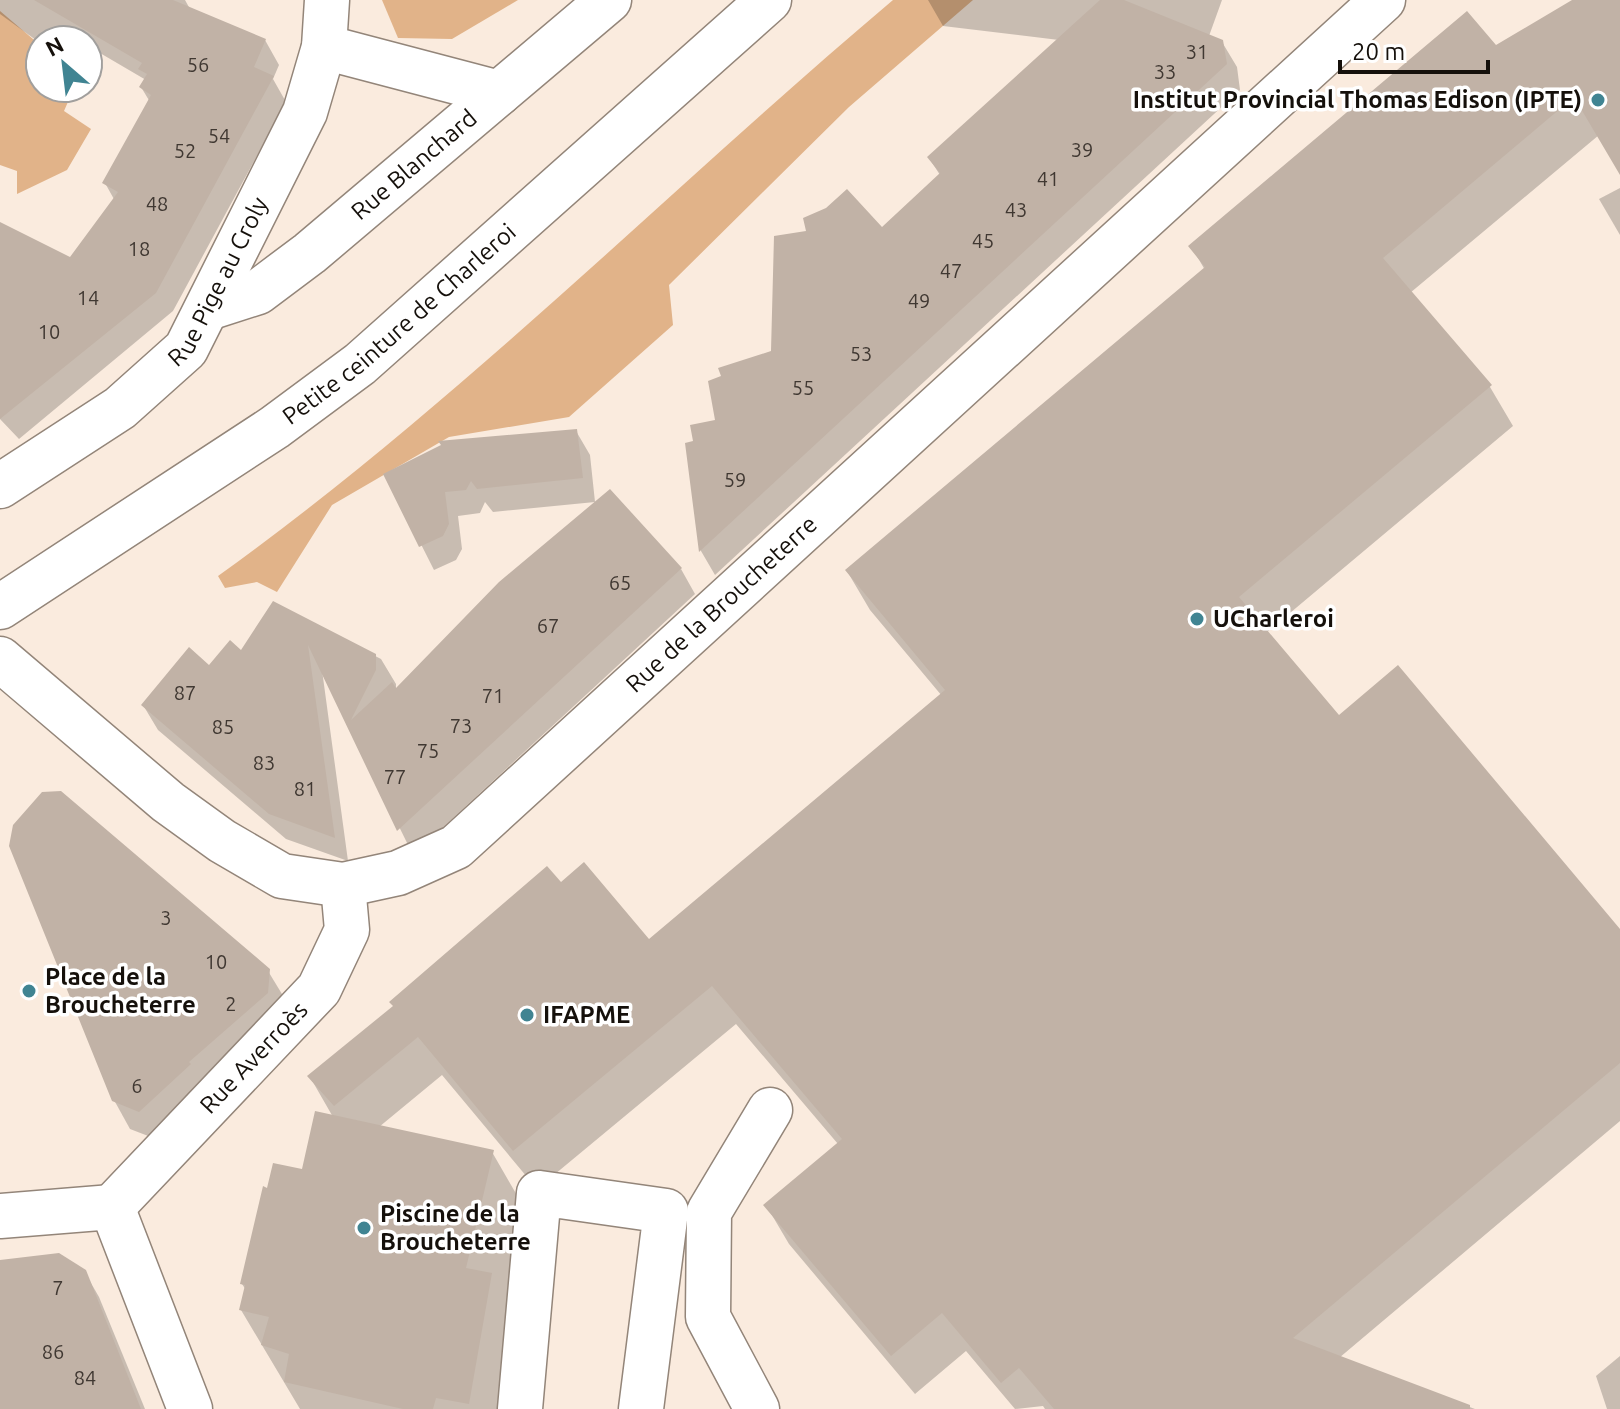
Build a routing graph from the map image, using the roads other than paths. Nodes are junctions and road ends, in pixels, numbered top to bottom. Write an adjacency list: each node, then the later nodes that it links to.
1 (327, 0): 5 (main road, Rue Pige au Croly)
2 (609, 0): 6 (main road, Rue Blanchard)
3 (769, 0): 9 (main road, Petite ceinture de Charleroi)
4 (1383, 0): 11 (main road, Rue de la Broucheterre)
5 (324, 47): 6 (main road); 7 (main road, Rue Pige au Croly)
6 (499, 93): 7 (main road, Rue Blanchard)
7 (208, 308): 8 (main road, Rue Pige au Croly)
8 (0, 486)
9 (0, 607)
10 (0, 659): 11 (main road, Rue de la Broucheterre)
11 (343, 885): 13 (main road, Rue Averroès)
12 (770, 1110): 18 (main road)
13 (112, 1207): 14 (main road); 15 (main road)
14 (0, 1216)
15 (190, 1409)
16 (520, 1409): 17 (main road)
17 (641, 1409)
18 (757, 1409)

